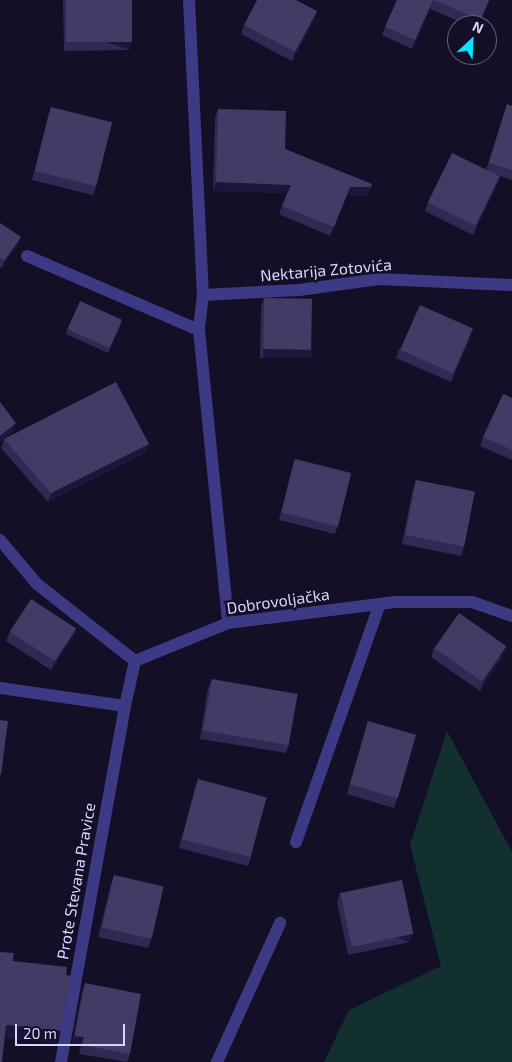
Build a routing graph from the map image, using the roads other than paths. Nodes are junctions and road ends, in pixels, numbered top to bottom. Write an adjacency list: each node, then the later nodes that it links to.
1 (190, 0): 4 (street)
2 (26, 256): 5 (street)
3 (512, 284): 4 (street, Nektarija Zotovića)
4 (203, 295): 5 (street)
5 (199, 330): 9 (street)
6 (0, 540): 10 (street)
7 (380, 604): 8 (street, Dobrovoljačka); 9 (street, Dobrovoljačka); 13 (street)
8 (512, 616)
9 (228, 623): 10 (street, Dobrovoljačka)
10 (135, 661): 12 (street)
11 (0, 688): 12 (street)
12 (125, 706): 15 (street, Prote Stevana Pravice)
13 (296, 842)
14 (280, 923): 16 (street)
15 (61, 1062)
16 (217, 1062)

